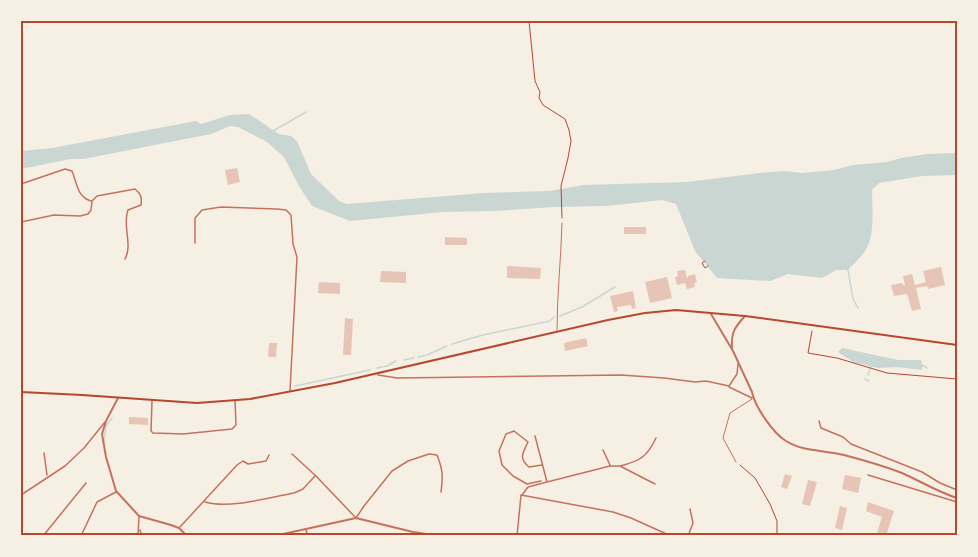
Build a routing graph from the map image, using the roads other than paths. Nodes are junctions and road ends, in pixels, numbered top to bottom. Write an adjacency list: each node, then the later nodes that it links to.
1 (21, 184): 2 (street)
2 (92, 201): 3 (street); 6 (street)
3 (21, 222)
4 (562, 223): 9 (lane)
5 (195, 243): 15 (street)
6 (125, 259)
7 (711, 313): 8 (main road); 9 (main road); 11 (street)
8 (746, 316): 10 (main road); 11 (street)
9 (557, 332): 13 (main road)
10 (957, 345)
11 (733, 351): 12 (street)
12 (738, 364): 14 (street); 18 (street)
13 (375, 374): 14 (street); 15 (main road)
14 (729, 386): 18 (street)
15 (290, 392): 20 (main road)
16 (21, 393): 17 (main road)
17 (118, 398): 19 (main road); 21 (street)
18 (753, 398): 29 (lane); 45 (street)
19 (152, 400): 20 (main road); 20 (street)
20 (235, 400)
21 (106, 421): 34 (street); 41 (street)
22 (819, 422): 40 (street)
23 (535, 436): 30 (street)
24 (656, 438): 32 (street)
25 (603, 450): 31 (street)
26 (44, 453): 34 (street)
27 (292, 453): 35 (street)
28 (269, 455): 46 (street)
29 (736, 462)
30 (542, 465): 36 (street); 37 (street)
31 (610, 466): 32 (street); 37 (street)
32 (620, 466): 39 (street)
33 (868, 475): 45 (street)
34 (48, 476): 43 (street)
35 (316, 476): 46 (street); 49 (street)
36 (541, 481)
37 (547, 482): 44 (street)
38 (86, 483): 54 (street)
39 (655, 484)
40 (957, 489)
41 (116, 491): 48 (street); 55 (street)
42 (441, 492): 49 (street)
43 (21, 495)
44 (521, 495): 62 (street); 63 (street)
45 (957, 500)
46 (204, 502): 50 (street)
47 (690, 509): 64 (street)
48 (139, 516): 50 (street); 51 (street)
49 (356, 518): 52 (street); 53 (street)
50 (179, 528): 58 (street)
51 (140, 529): 56 (street); 57 (street)
52 (306, 530): 59 (street); 60 (street)
53 (413, 534): 61 (street)
54 (43, 536)
55 (81, 536)
56 (137, 536)
57 (142, 536)
58 (187, 536)
59 (274, 536)
60 (308, 536)
61 (439, 536)
62 (517, 536)
63 (671, 536)
64 (688, 536)

